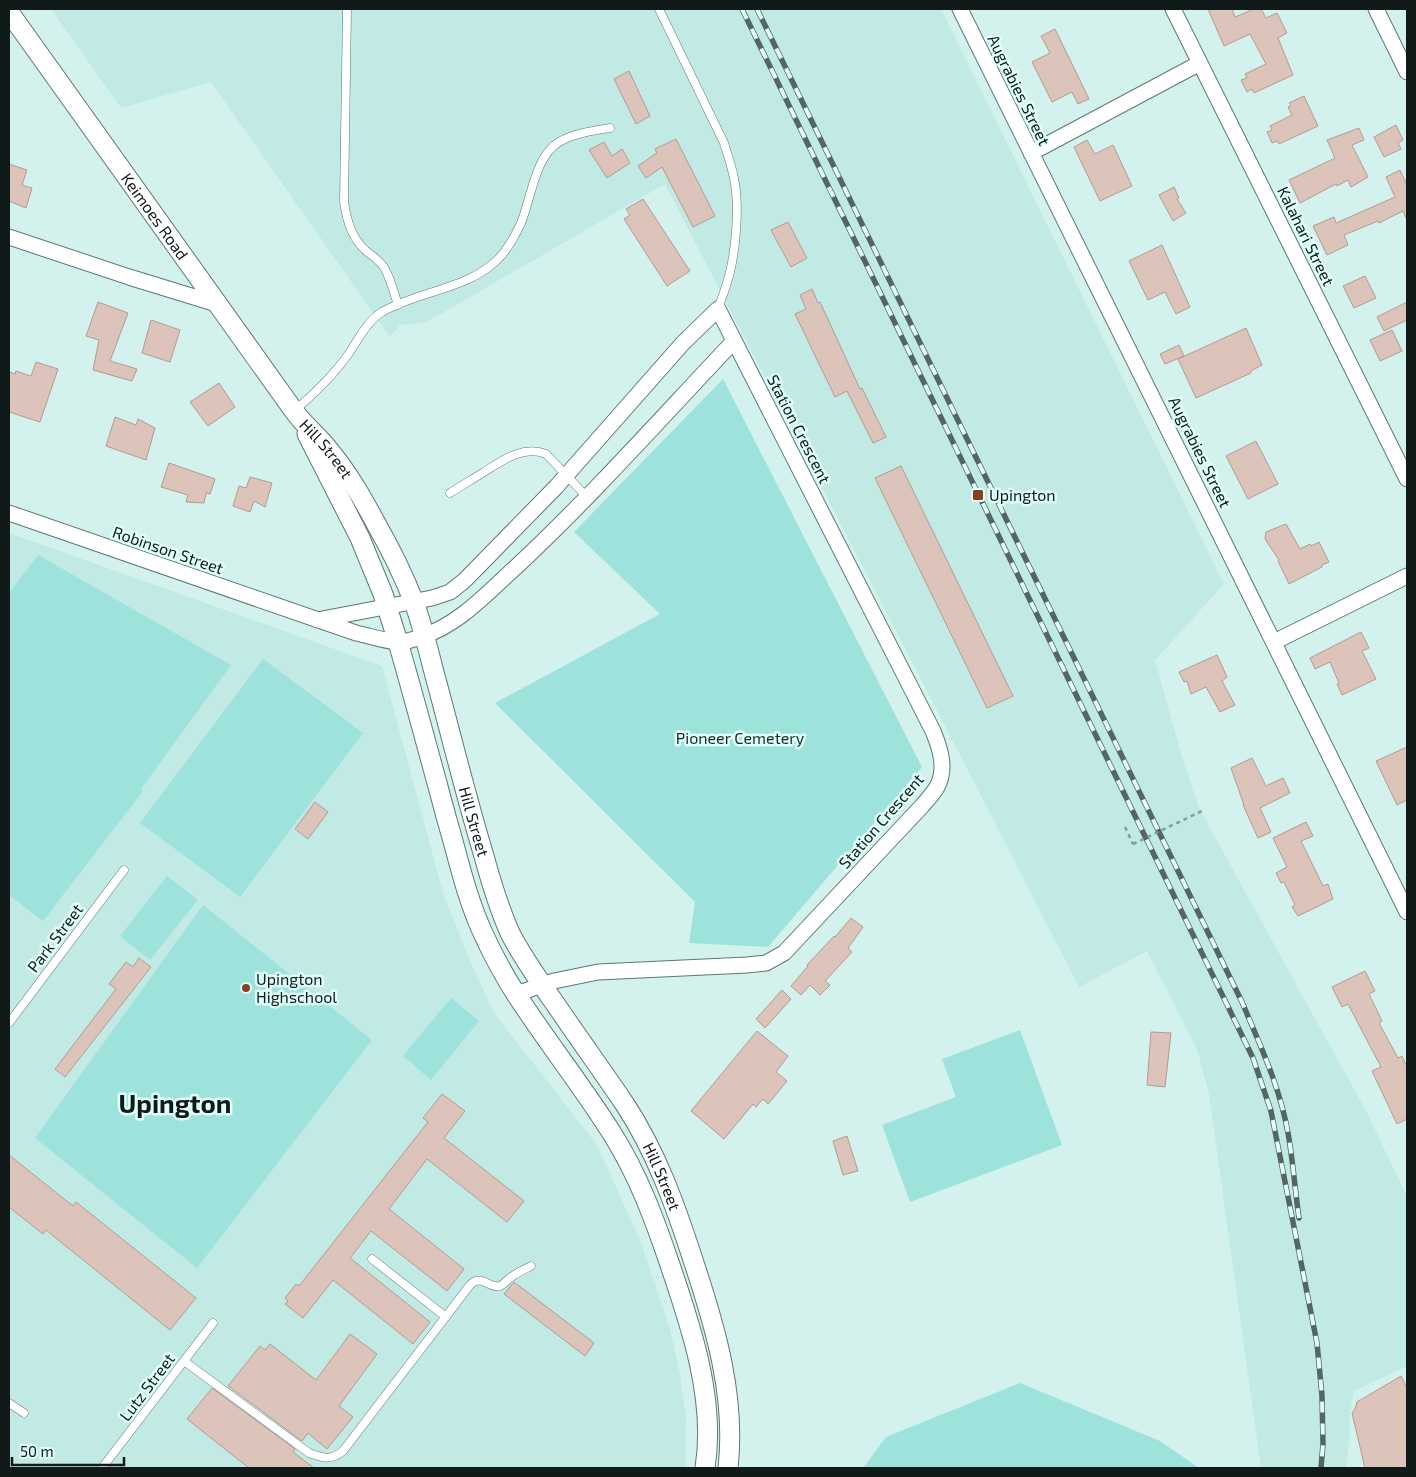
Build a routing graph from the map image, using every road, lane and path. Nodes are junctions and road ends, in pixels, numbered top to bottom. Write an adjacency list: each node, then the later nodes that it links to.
1 (347, 9): 13 (lane)
2 (659, 9): 14 (lane)
3 (960, 9): 10 (street, Augrabies Street)
4 (1173, 9): 7 (street, Kalahari Street)
5 (1376, 9): 8 (street)
6 (10, 14): 12 (street, Keimoes Road)
7 (1200, 63): 10 (street); 18 (street, Kalahari Street)
8 (1407, 72)
9 (610, 128): 13 (lane)
10 (1031, 153): 28 (street, Augrabies Street)
11 (9, 237): 12 (street)
12 (217, 304): 16 (street, Keimoes Road)
13 (398, 305): 16 (lane)
14 (718, 309): 15 (street, Station Crescent); 17 (street)
15 (734, 341): 20 (street); 33 (street, Station Crescent)
16 (298, 416): 23 (street, Hill Street); 24 (street, Hill Street)
17 (567, 474): 19 (lane); 20 (lane); 23 (street)
18 (1407, 479)
19 (450, 493)
20 (587, 497): 26 (street)
21 (9, 513): 25 (street, Robinson Street)
22 (1407, 576): 28 (street)
23 (414, 602): 24 (street, Robinson Street); 26 (street, Hill Street)
24 (387, 607): 25 (street, Robinson Street); 27 (street, Hill Street)
25 (317, 620): 27 (street, Robinson Street)
26 (424, 636): 27 (street); 33 (street, Hill Street)
27 (398, 642): 34 (street, Hill Street)
28 (1274, 642): 32 (street, Augrabies Street)
29 (1204, 810): 30 (path, bridge)
30 (1125, 827)
31 (124, 870): 35 (lane, Park Street)
32 (1407, 912)
33 (542, 984): 34 (street, Station Crescent); 45 (street, Hill Street)
34 (516, 994): 44 (street, Hill Street)
35 (9, 1023)
36 (372, 1259): 38 (lane)
37 (531, 1266): 38 (lane)
38 (446, 1316): 40 (lane)
39 (213, 1323): 40 (lane, Lutz Street)
40 (184, 1361): 43 (lane, Lutz Street)
41 (9, 1403): 42 (lane)
42 (24, 1413)
43 (102, 1468)
44 (705, 1468)
45 (728, 1468)

